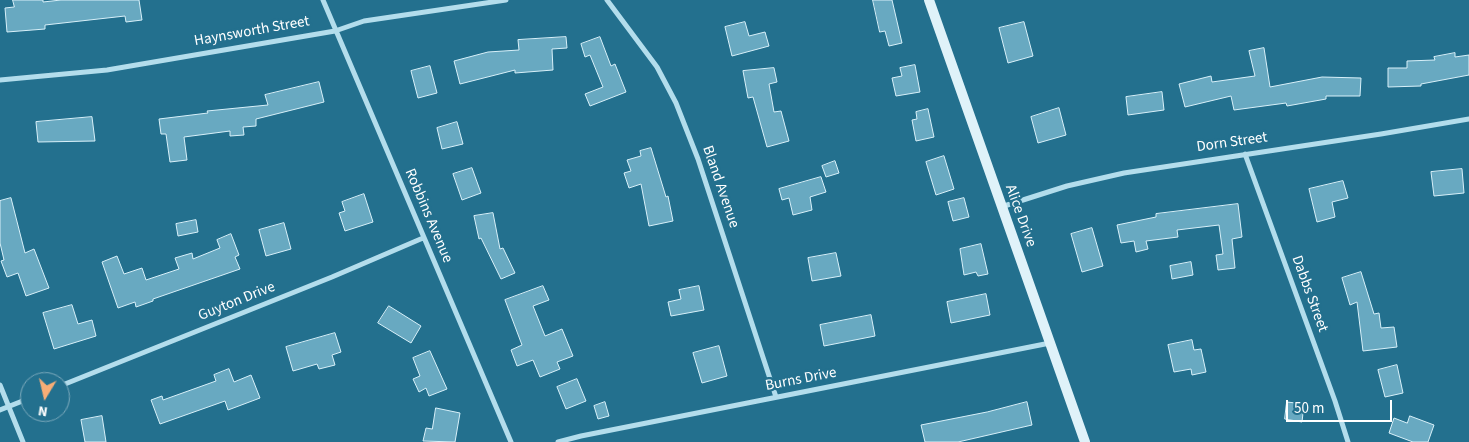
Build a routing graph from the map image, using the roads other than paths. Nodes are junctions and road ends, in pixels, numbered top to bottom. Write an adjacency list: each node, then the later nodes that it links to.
1 (323, 0): 5 (street, Robbins Avenue)
2 (506, 0): 5 (street, Haynsworth Street)
3 (607, 0): 14 (street, Bland Avenue)
4 (929, 0): 9 (main road, Alice Drive)
5 (335, 31): 6 (street, Haynsworth Street); 10 (street, Robbins Avenue)
6 (0, 80)
7 (1469, 119): 8 (street, Dorn Street)
8 (1245, 154): 9 (street, Dorn Street); 22 (street, Dabbs Street)
9 (1001, 207): 11 (main road, Alice Drive)
10 (423, 238): 12 (street, Guyton Drive); 19 (street, Robbins Avenue)
11 (1050, 344): 14 (street, Burns Drive); 21 (main road, Alice Drive)
12 (70, 382)
13 (0, 385): 16 (street)
14 (776, 397): 20 (street, Burns Drive)
15 (20, 402): 16 (street)
16 (9, 407): 17 (street); 18 (street)
17 (0, 410)
18 (23, 442)
19 (510, 442)
20 (558, 442)
21 (1084, 442)
22 (1348, 442)

